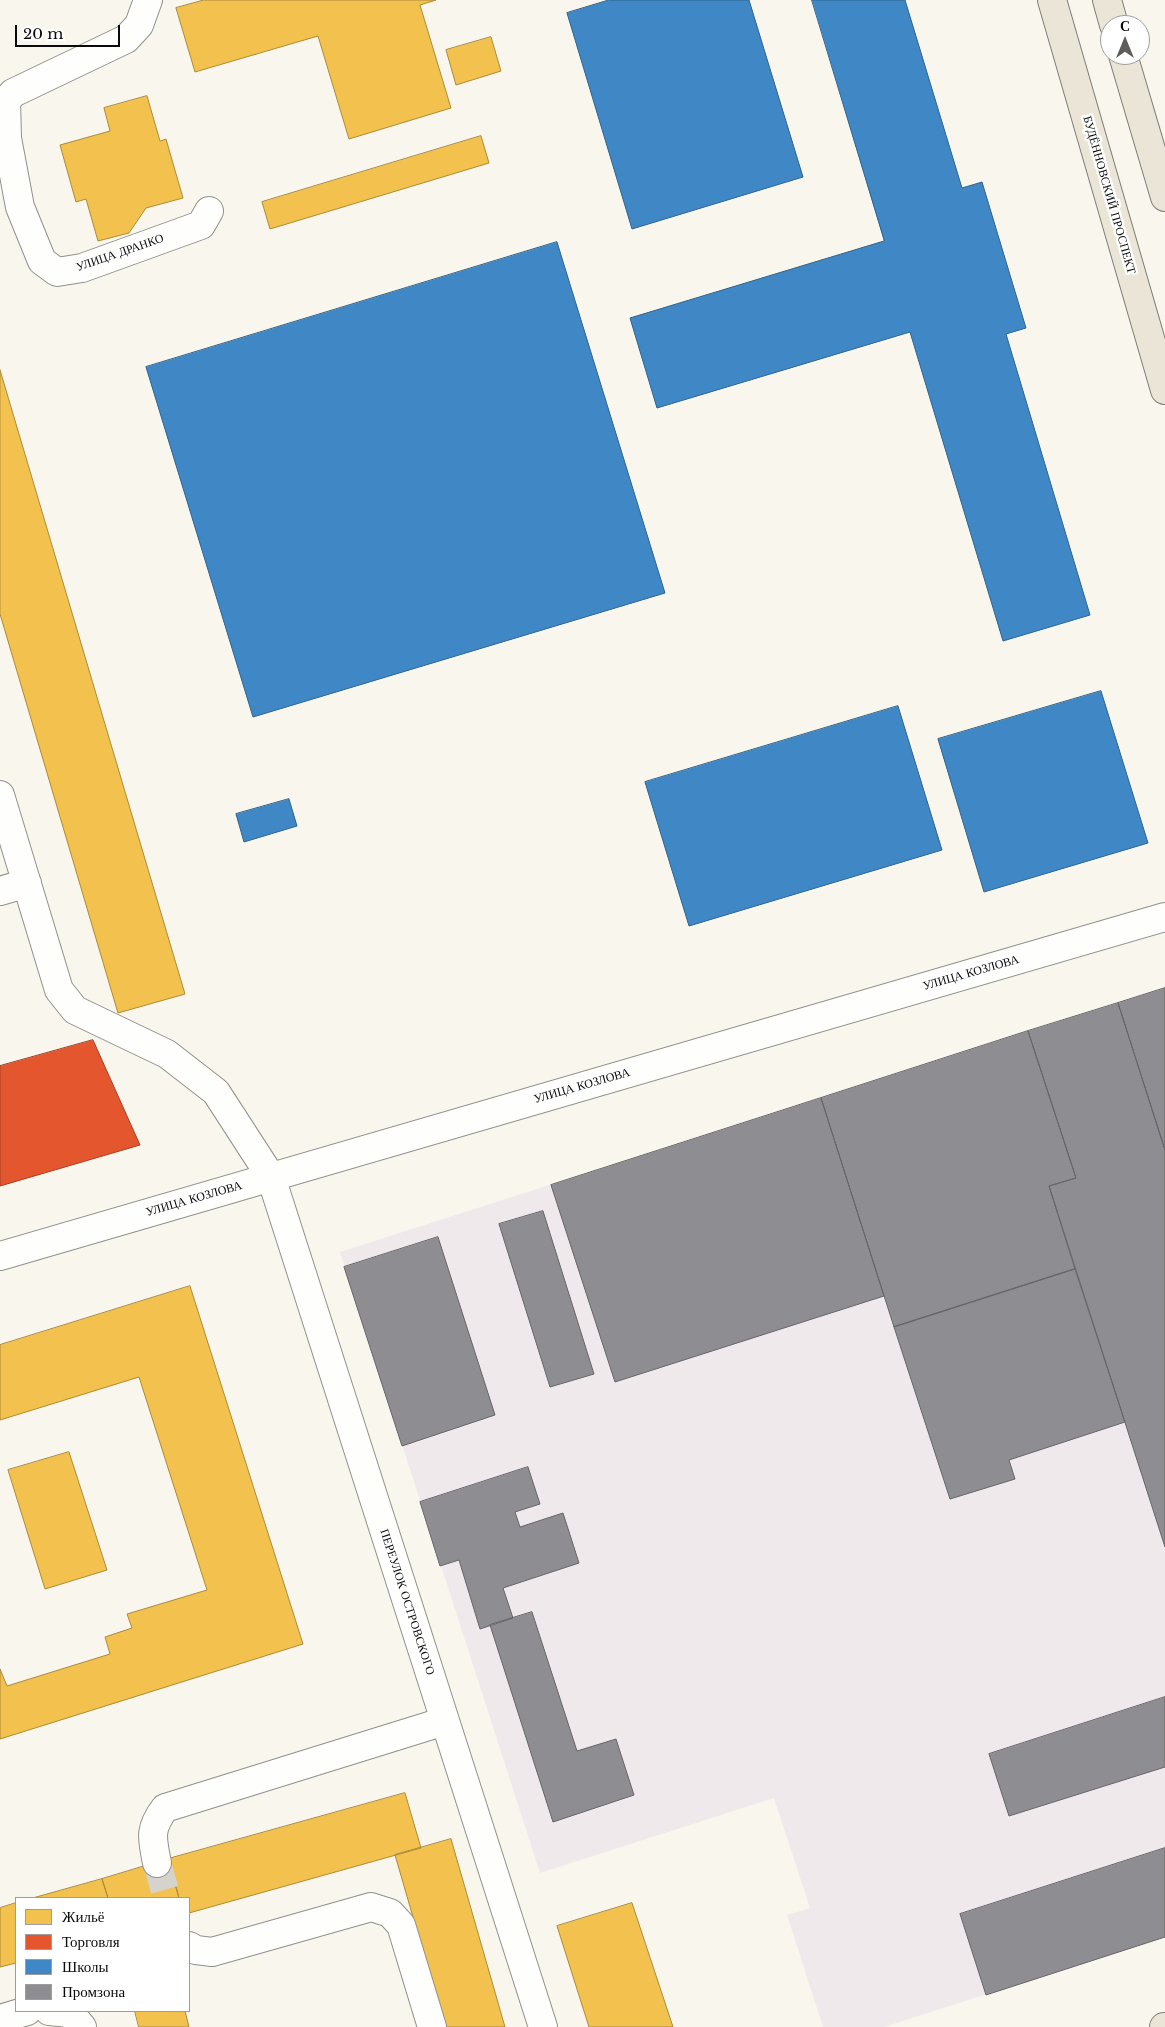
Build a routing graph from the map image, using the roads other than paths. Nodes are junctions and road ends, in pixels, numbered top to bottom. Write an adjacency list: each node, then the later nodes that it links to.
1 (148, 0): 7 (street, УЛИЦА ДРАНКО)
2 (1052, 0): 8 (main road, БУДЁННОВСКИЙ ПРОСПЕКТ)
3 (1107, 0): 4 (main road)
4 (1111, 15)
5 (1126, 65): 6 (main road)
6 (1165, 197)
7 (208, 211)
8 (1165, 390)
9 (0, 795): 10 (street, ПЕРЕУЛОК ОСТРОВСКОГО)
10 (27, 883): 11 (street); 13 (street, ПЕРЕУЛОК ОСТРОВСКОГО)
11 (0, 891)
12 (1165, 917): 13 (street, УЛИЦА КОЗЛОВА)
13 (271, 1176): 14 (street, УЛИЦА КОЗЛОВА); 15 (street, ПЕРЕУЛОК ОСТРОВСКОГО)
14 (0, 1256)
15 (446, 1721): 16 (street); 23 (street, ПЕРЕУЛОК ОСТРОВСКОГО)
16 (157, 1863)
17 (190, 1947): 22 (street)
18 (24, 2012): 20 (street)
19 (60, 2012): 21 (street)
20 (0, 2019)
21 (82, 2027)
22 (432, 2027)
23 (543, 2027)

